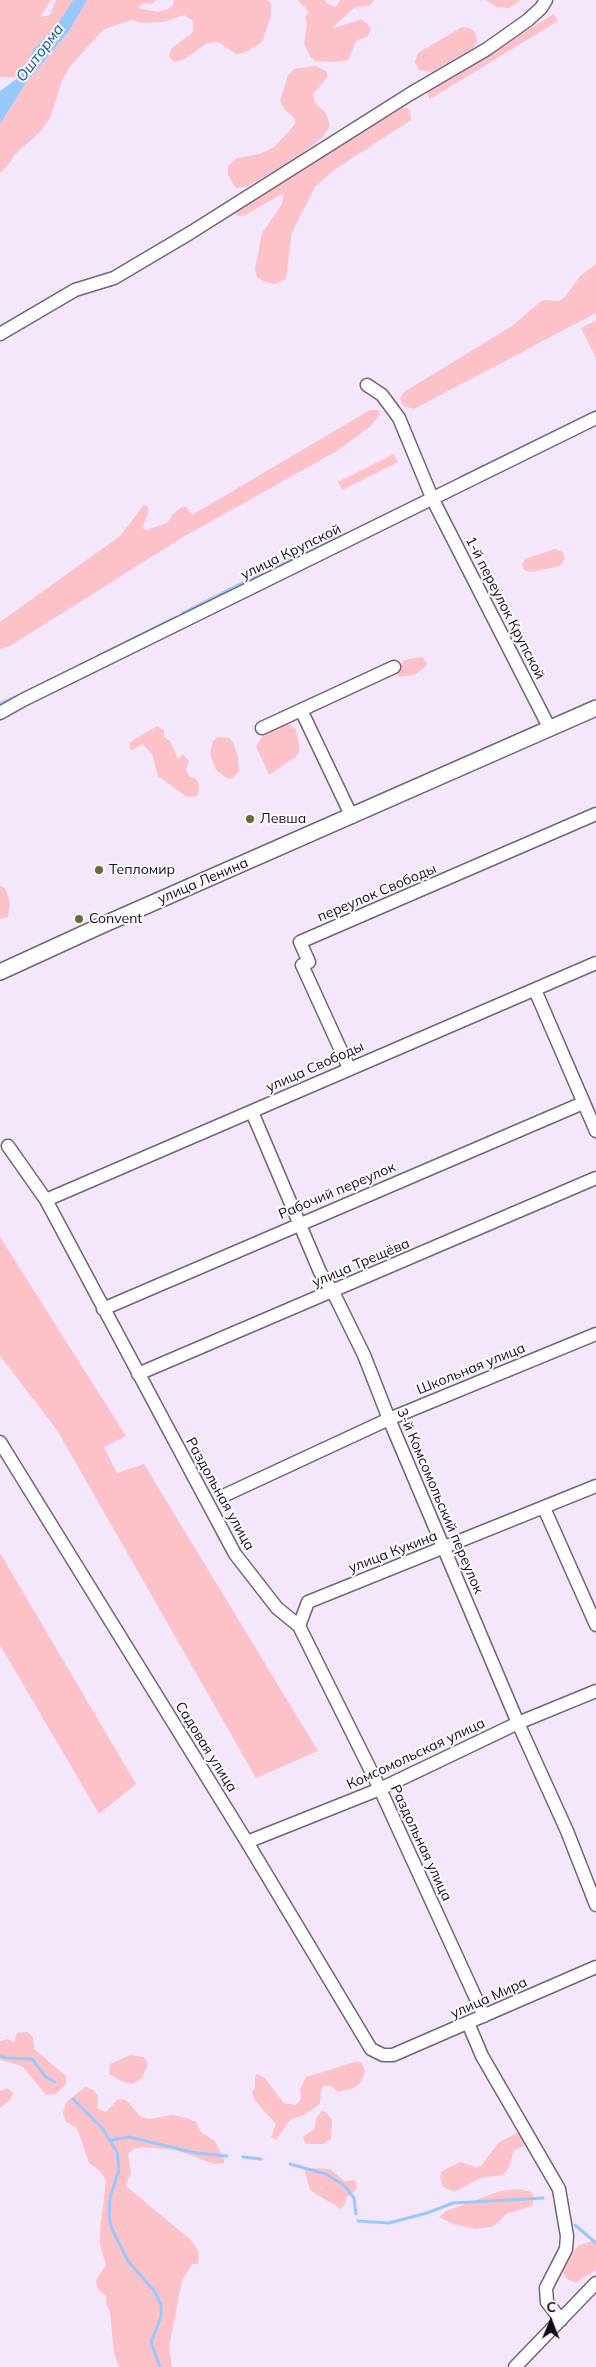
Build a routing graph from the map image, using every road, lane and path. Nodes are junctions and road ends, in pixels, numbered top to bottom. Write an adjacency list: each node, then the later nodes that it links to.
1 (546, 0): 2 (street)
2 (0, 334)
3 (367, 386): 5 (street, 1-й переулок Крупской)
4 (596, 418): 5 (street, улица Крупской)
5 (433, 500): 9 (street, улица Крупской); 11 (street, 1-й переулок Крупской)
6 (394, 667): 8 (street)
7 (596, 708): 11 (street, улица Ленина)
8 (301, 710): 10 (street); 13 (street)
9 (0, 713)
10 (262, 728)
11 (550, 729): 13 (street, улица Ленина)
12 (596, 814): 17 (street, переулок Свободы)
13 (352, 817): 15 (street, улица Ленина)
14 (596, 963): 16 (street, улица Свободы)
15 (0, 972)
16 (535, 990): 17 (street, улица Свободы); 18 (street)
17 (349, 1068): 19 (street, улица Свободы)
18 (583, 1103): 20 (street); 24 (street, Рабочий переулок)
19 (252, 1112): 23 (street, улица Свободы); 24 (street, 3-й Комсомольский переулок)
20 (596, 1131)
21 (8, 1146): 23 (street, Раздольная улица)
22 (596, 1178): 25 (street, улица Трещёва)
23 (46, 1200): 26 (street, Раздольная улица)
24 (299, 1224): 25 (street, 3-й Комсомольский переулок); 26 (street, Рабочий переулок)
25 (332, 1292): 28 (street, улица Трещёва); 29 (street, 3-й Комсомольский переулок)
26 (103, 1309): 28 (street, Раздольная улица)
27 (596, 1334): 29 (street, Школьная улица)
28 (138, 1374): 36 (street, Раздольная улица)
29 (389, 1419): 32 (street, Школьная улица); 34 (street, 3-й Комсомольский переулок)
30 (0, 1442): 40 (street, Садовая улица)
31 (596, 1486): 33 (street, улица Кукина)
32 (223, 1496)
33 (544, 1508): 34 (street, улица Кукина); 35 (street)
34 (444, 1549): 36 (street, улица Кукина); 38 (street, 3-й Комсомольский переулок)
35 (596, 1625)
36 (299, 1626): 39 (street, Раздольная улица)
37 (596, 1691): 38 (street, Комсомольская улица)
38 (518, 1723): 39 (street, Комсомольская улица); 41 (street, 3-й Комсомольский переулок)
39 (380, 1789): 40 (street, Комсомольская улица); 43 (street, Раздольная улица)
40 (247, 1842): 45 (street, Садовая улица)
41 (596, 1905)
42 (596, 1966): 43 (street, улица Мира)
43 (484, 2016): 44 (street, улица Мира)
44 (468, 2024): 45 (street, улица Мира); 47 (street)
45 (393, 2055)
46 (596, 2283): 47 (street)
47 (561, 2320): 48 (street)
48 (515, 2367)

